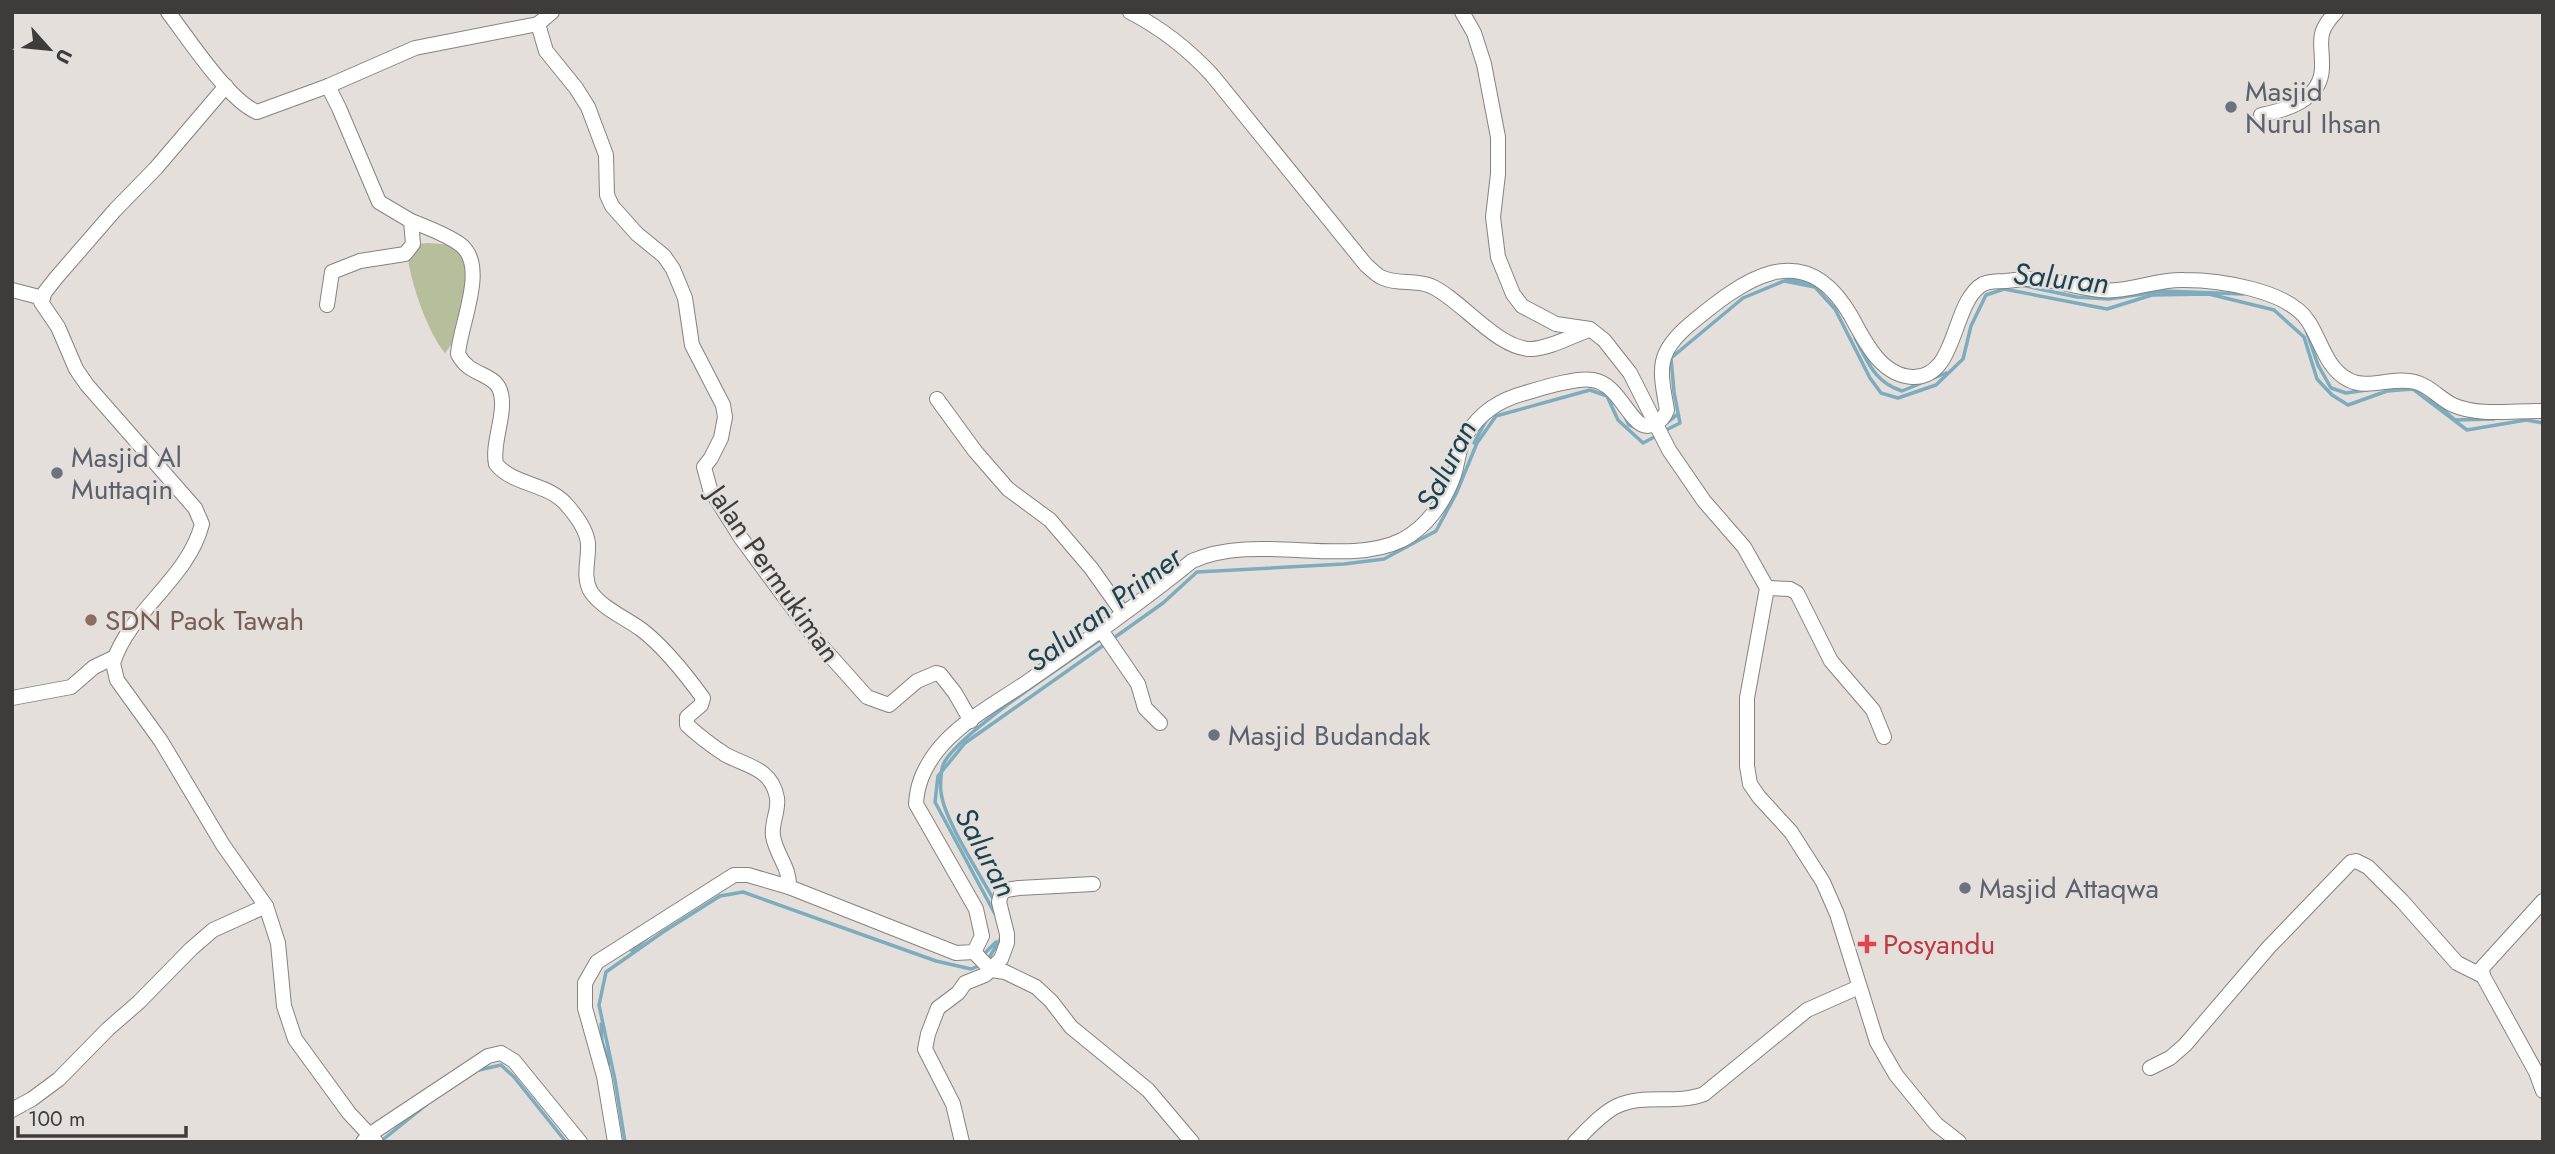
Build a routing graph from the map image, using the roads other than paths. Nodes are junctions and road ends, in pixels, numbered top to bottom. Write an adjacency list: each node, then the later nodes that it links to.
1 (168, 12): 7 (street)
2 (552, 12): 6 (street)
3 (1130, 12): 14 (street)
4 (1462, 12): 14 (street)
5 (2336, 12): 9 (street)
6 (538, 24): 8 (street); 23 (street, Jalan Permukiman)
7 (226, 86): 8 (street); 12 (street)
8 (328, 86): 10 (street)
9 (2261, 115)
10 (411, 221): 13 (street); 27 (street)
11 (12, 293): 12 (street)
12 (42, 300): 21 (street)
13 (327, 305)
14 (1590, 329): 17 (street)
15 (937, 399): 19 (street)
16 (2543, 411): 17 (street)
17 (1657, 426): 18 (street); 19 (street)
18 (1767, 588): 25 (street); 33 (street)
19 (1124, 613): 20 (street)
20 (1106, 637): 23 (street); 24 (street)
21 (114, 660): 22 (street); 29 (street)
22 (12, 701)
23 (971, 721): 30 (street)
24 (1160, 723)
25 (1884, 737)
26 (1093, 884): 31 (street)
27 (789, 887): 30 (street); 39 (street)
28 (2543, 901): 32 (street)
29 (266, 906): 36 (street); 37 (street)
30 (975, 953): 31 (street)
31 (989, 968): 40 (street); 41 (street)
32 (2483, 976): 34 (street); 35 (street)
33 (1859, 987): 42 (street); 43 (street)
34 (2150, 1068)
35 (2543, 1091)
36 (12, 1110)
37 (370, 1139): 38 (street)
38 (580, 1142)
39 (615, 1142)
40 (962, 1142)
41 (1192, 1142)
42 (1574, 1142)
43 (1959, 1142)

